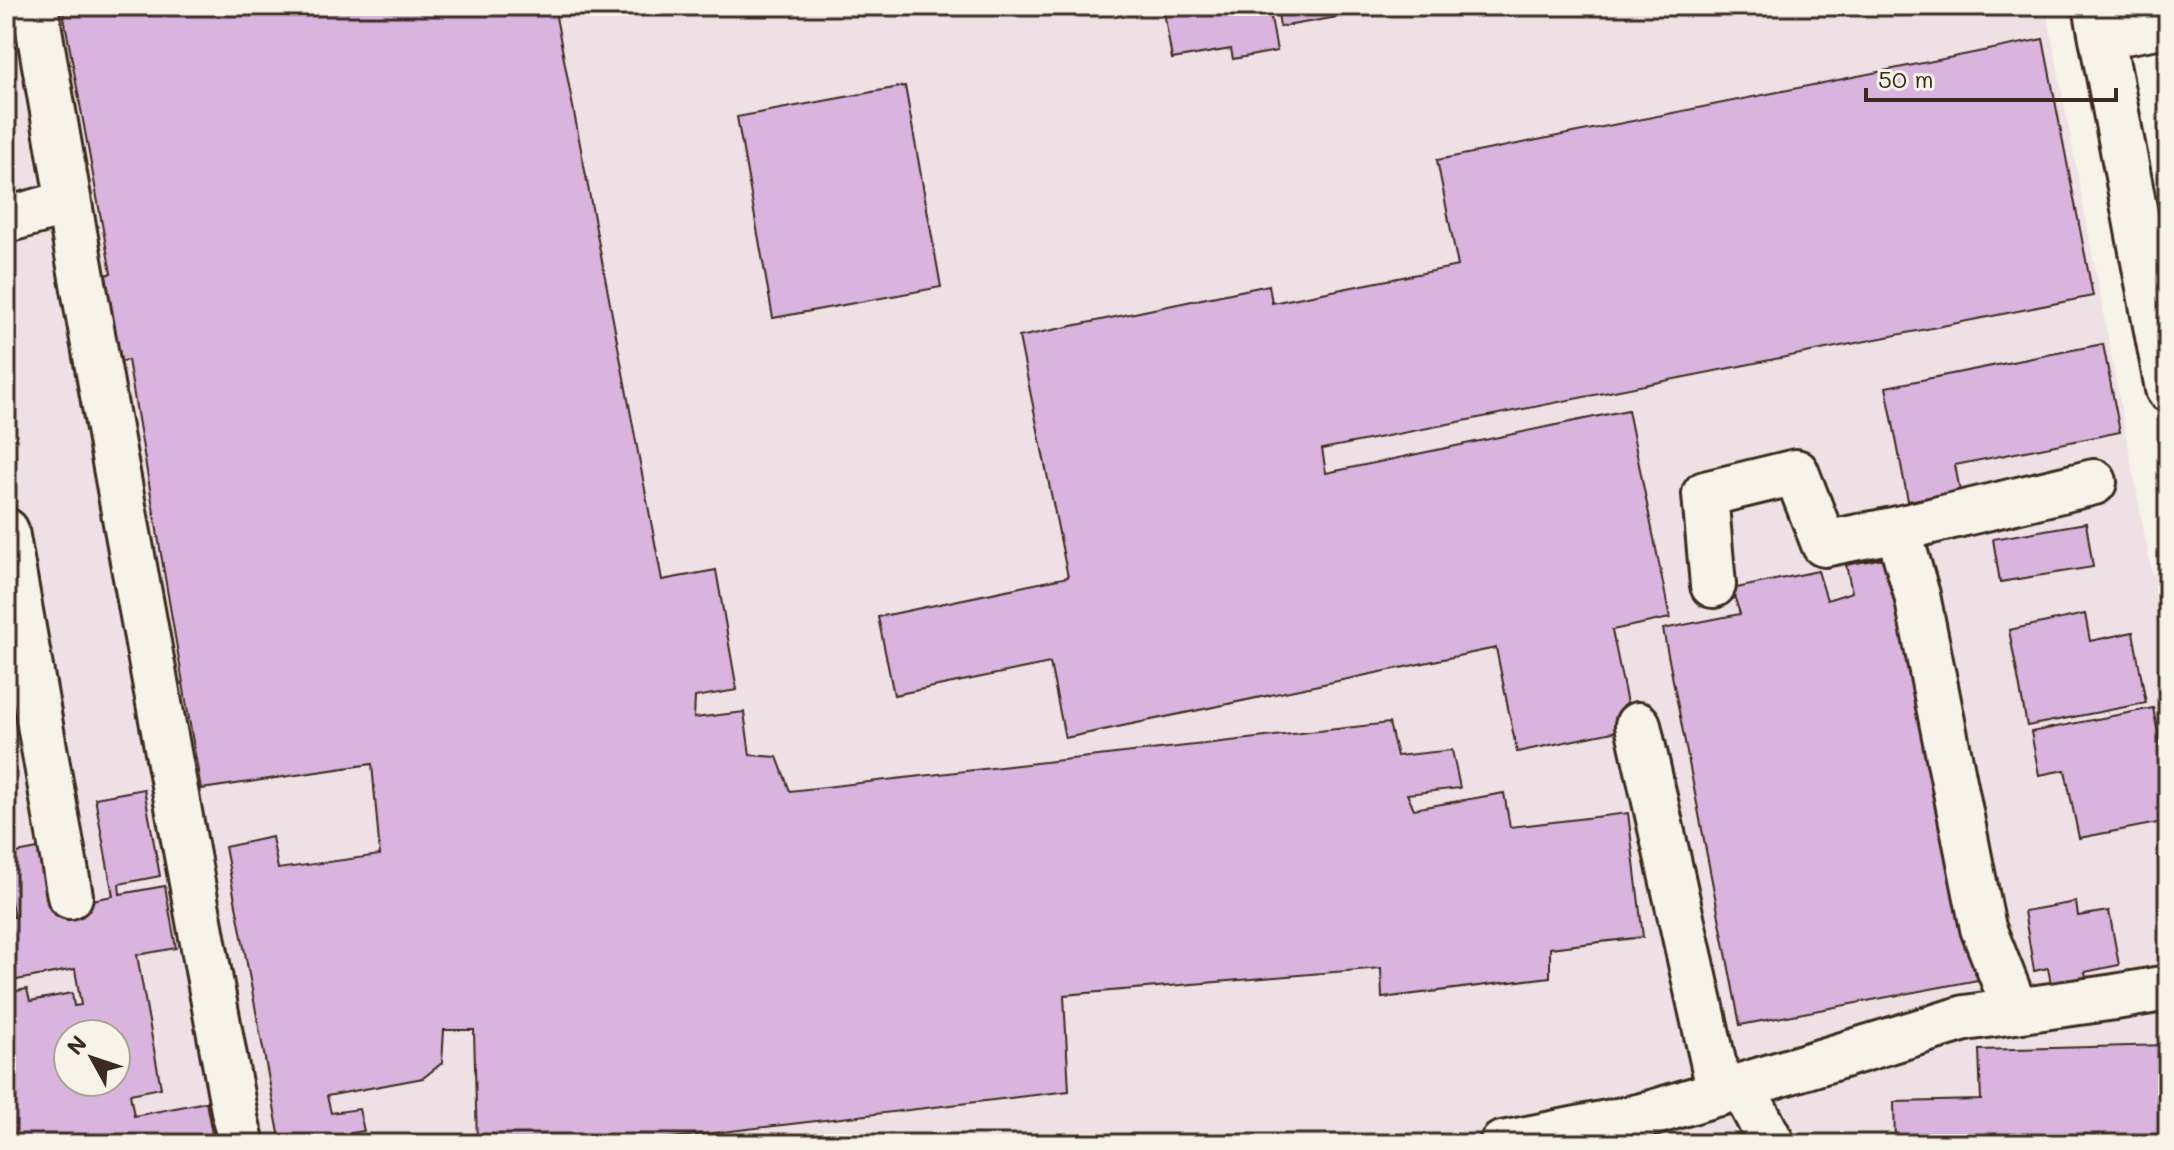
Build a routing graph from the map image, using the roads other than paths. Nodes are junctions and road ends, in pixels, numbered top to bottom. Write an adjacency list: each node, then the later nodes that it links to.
1 (35, 6): 4 (street)
2 (2099, 21): 3 (street); 6 (street)
3 (2168, 24)
4 (68, 203): 5 (street); 16 (street)
5 (6, 220)
6 (2168, 389)
7 (2094, 482): 8 (street)
8 (1898, 529): 10 (street); 14 (street)
9 (6, 531): 12 (street)
10 (1713, 585)
11 (1638, 725): 15 (street)
12 (70, 896)
13 (2168, 988): 14 (street)
14 (2016, 1011): 15 (street)
15 (1731, 1089): 17 (street); 18 (street)
16 (242, 1144)
17 (1502, 1144)
18 (1772, 1144)

